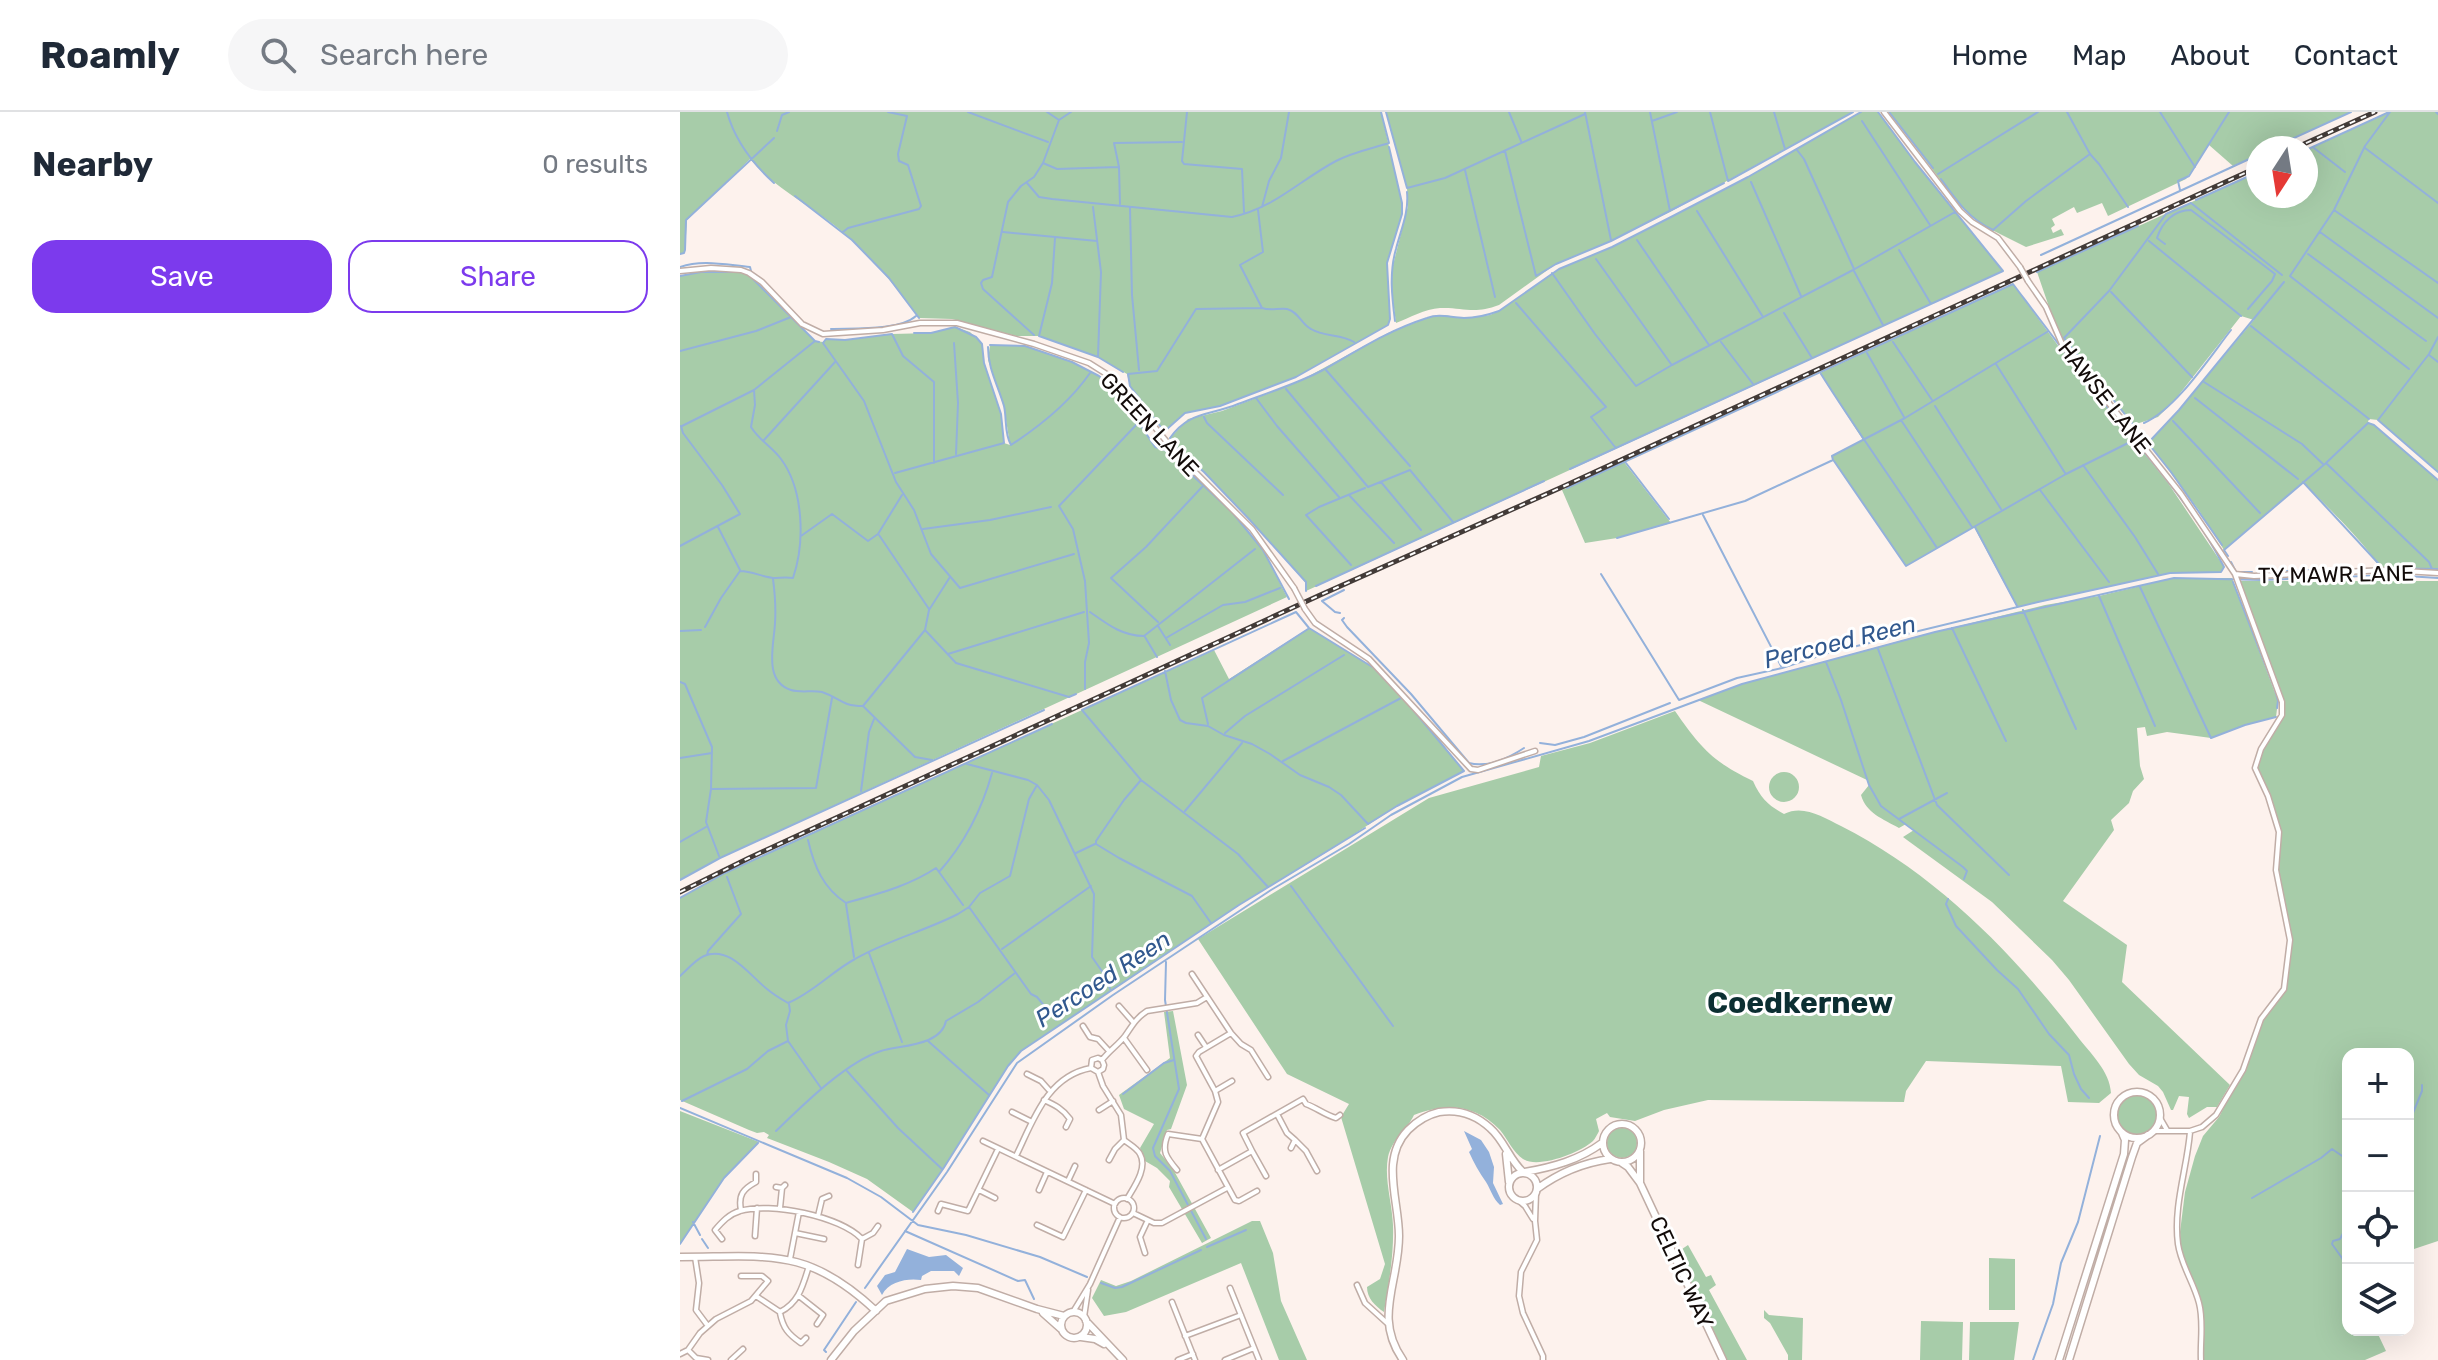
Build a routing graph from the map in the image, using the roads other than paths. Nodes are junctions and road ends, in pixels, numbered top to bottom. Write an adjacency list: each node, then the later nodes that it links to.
1 (1884, 112): 4 (street, HAWSE LANE, bridge)
2 (680, 271): 5 (street, GREEN LANE, bridge)
3 (2438, 573): 4 (street, TY MAWR LANE)
4 (2235, 577): 35 (street, HAWSE LANE)
5 (1535, 751)
6 (1192, 974): 7 (street)
7 (1207, 997): 9 (street); 11 (street)
8 (1119, 1006): 9 (street)
9 (1133, 1022): 13 (street)
10 (1083, 1026): 15 (street)
11 (1231, 1033): 14 (street); 21 (street)
12 (1198, 1035): 14 (street)
13 (1124, 1038): 15 (street); 18 (street)
14 (1206, 1047): 24 (street)
15 (1109, 1051): 16 (street)
16 (1102, 1060): 17 (street); 19 (street)
17 (1091, 1068): 19 (street); 23 (street)
18 (1147, 1070)
19 (1098, 1072): 26 (street)
20 (1027, 1074): 23 (street)
21 (1268, 1077)
22 (1232, 1081): 24 (street)
23 (1049, 1090): 25 (street)
24 (1215, 1091): 38 (street)
25 (1043, 1100): 32 (street); 33 (street)
26 (1113, 1101): 27 (street); 39 (street)
27 (1099, 1110)
28 (1012, 1112): 32 (street)
29 (1277, 1114): 30 (street); 40 (street); 46 (street)
30 (1340, 1115)
31 (2160, 1118): 34 (street); 36 (street); 37 (street)
32 (1032, 1122): 48 (street)
33 (1066, 1127)
34 (2167, 1130): 35 (street); 37 (street)
35 (2190, 1131): 137 (street)
36 (2122, 1133): 37 (street); 135 (street)
37 (2151, 1133): 136 (street)
38 (1202, 1139): 53 (street); 54 (street)
39 (1124, 1140): 50 (street); 72 (street)
40 (1295, 1140): 43 (street); 55 (street)
41 (983, 1141): 44 (street)
42 (1602, 1143): 45 (street); 49 (street); 57 (street)
43 (1291, 1148)
44 (998, 1149): 48 (street); 65 (street)
45 (1640, 1149): 51 (street); 62 (street, CELTIC WAY)
46 (1252, 1151): 54 (street); 59 (street)
47 (1506, 1152): 57 (street); 61 (street); 112 (street)
48 (1016, 1157): 56 (street)
49 (1610, 1159): 51 (street, CELTIC WAY); 69 (street)
50 (1109, 1160)
51 (1622, 1163): 62 (street, CELTIC WAY)
52 (1075, 1166): 60 (street)
53 (1177, 1170)
54 (1218, 1170): 64 (street)
55 (1317, 1171)
56 (1047, 1172): 60 (street); 66 (street)
57 (1524, 1172): 61 (street); 69 (street)
58 (756, 1174): 77 (street)
59 (1266, 1176)
60 (1068, 1181): 67 (street)
61 (1509, 1182): 73 (street)
62 (1640, 1183): 134 (street, CELTIC WAY)
63 (781, 1187): 76 (street)
64 (1227, 1188): 68 (street); 83 (street)
65 (978, 1190): 71 (street); 78 (street)
66 (1039, 1190)
67 (1086, 1190): 74 (street); 85 (street)
68 (1257, 1191)
69 (1537, 1191): 73 (street); 84 (street)
70 (829, 1196): 81 (street)
71 (995, 1198)
72 (1127, 1199): 74 (street); 80 (street)
73 (1518, 1200): 84 (street)
74 (1115, 1204): 82 (street)
75 (757, 1208): 76 (street); 77 (street); 88 (street)
76 (780, 1208): 79 (street)
77 (741, 1210): 89 (street)
78 (938, 1211)
79 (799, 1212): 81 (street); 87 (street)
80 (1133, 1213): 82 (street); 83 (street)
81 (818, 1217): 91 (street)
82 (1120, 1217): 99 (street)
83 (1148, 1221): 92 (street)
84 (1535, 1221): 133 (street)
85 (1037, 1225)
86 (878, 1226): 91 (street)
87 (795, 1233): 90 (street); 95 (street)
88 (755, 1236)
89 (722, 1239)
90 (824, 1239)
91 (862, 1239): 97 (street)
92 (1145, 1253)
93 (680, 1257): 94 (street)
94 (695, 1257): 95 (street); 114 (street)
95 (790, 1259): 96 (street)
96 (810, 1265): 103 (street); 106 (street)
97 (858, 1265)
98 (741, 1276): 102 (street)
99 (1090, 1284): 108 (street); 111 (street)
100 (1357, 1285): 112 (street)
101 (1230, 1288): 109 (street)
102 (756, 1296): 107 (street); 114 (street)
103 (799, 1296): 107 (street); 113 (street)
104 (1172, 1302): 116 (street)
105 (1037, 1309): 106 (street); 110 (street); 115 (street)
106 (876, 1311): 127 (street)
107 (780, 1312): 118 (street)
108 (1073, 1312): 110 (street); 111 (street)
109 (1241, 1315): 116 (street); 120 (street)
110 (1064, 1316): 115 (street)
111 (1085, 1319): 117 (street); 119 (street)
112 (1387, 1323): 132 (street)
113 (817, 1324)
114 (708, 1326): 122 (street)
115 (1061, 1329): 117 (street)
116 (1185, 1336): 124 (street)
117 (1078, 1337): 119 (street)
118 (806, 1338)
119 (1111, 1347): 128 (street)
120 (1254, 1348): 130 (street); 131 (street)
121 (743, 1349): 126 (street)
122 (688, 1350): 123 (street); 125 (street)
123 (680, 1354)
124 (1194, 1357): 129 (street)
125 (706, 1360)
126 (731, 1360)
127 (831, 1360)
128 (1123, 1360)
129 (1178, 1360)
130 (1225, 1360)
131 (1259, 1360)
132 (1403, 1360)
133 (1543, 1360)
134 (1723, 1360)
135 (2059, 1360)
136 (2069, 1360)
137 (2201, 1360)

